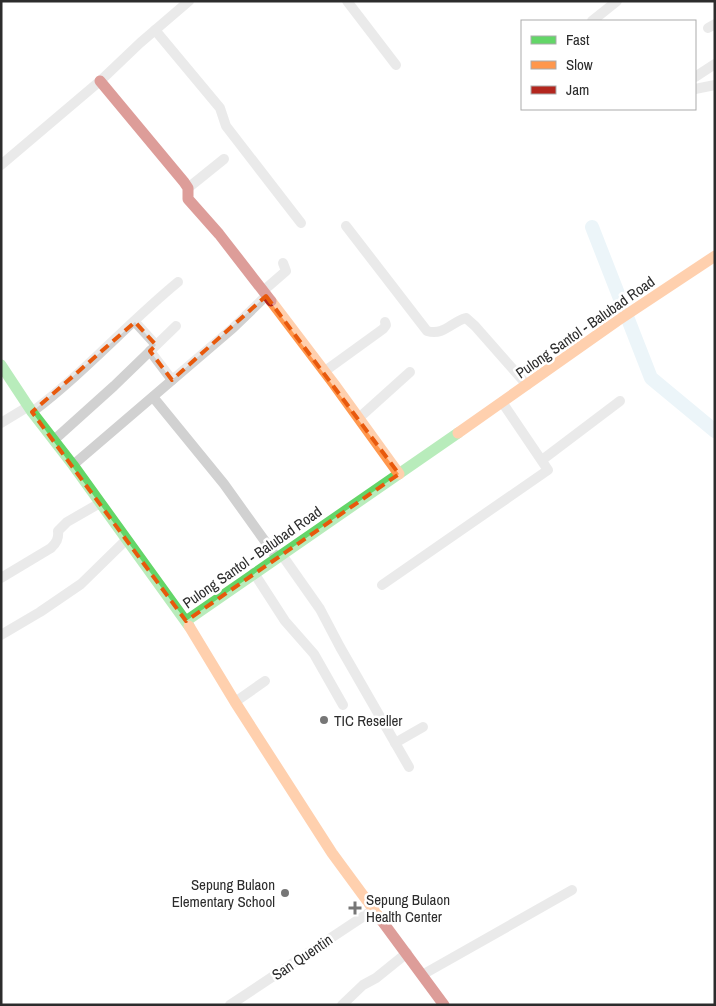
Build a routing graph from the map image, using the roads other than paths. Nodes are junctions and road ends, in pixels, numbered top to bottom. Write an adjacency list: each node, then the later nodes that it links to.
1 (189, 1): 5 (street)
2 (347, 1): 7 (street)
3 (617, 1): 4 (street)
4 (593, 20)
5 (155, 30): 9 (street); 15 (street)
6 (715, 64): 8 (street)
7 (396, 65)
8 (696, 76)
9 (100, 81): 13 (street); 14 (street)
10 (715, 85): 11 (street)
11 (696, 89)
12 (224, 159): 14 (street)
13 (1, 165)
14 (188, 188): 20 (street)
15 (302, 223)
16 (346, 226): 29 (street)
17 (715, 256): 29 (street, Pulong Santol - Balubad Road)
18 (283, 264): 20 (street)
19 (178, 282): 21 (street)
20 (264, 294): 26 (street); 28 (street)
21 (134, 322): 24 (street); 33 (street)
22 (386, 322): 26 (street)
23 (176, 326): 24 (street)
24 (153, 348): 28 (street); 36 (street)
25 (1, 366): 33 (street)
26 (326, 371): 34 (street)
27 (410, 372): 34 (street)
28 (172, 380): 30 (street)
29 (527, 386): 32 (street, Pulong Santol - Balubad Road)
30 (153, 397): 38 (street); 42 (street)
31 (620, 401): 37 (street)
32 (502, 402): 37 (street); 39 (street, Pulong Santol - Balubad Road)
33 (30, 409): 35 (street); 36 (street)
34 (360, 417): 39 (street)
35 (1, 423)
36 (54, 440): 38 (street)
37 (542, 460): 45 (street)
38 (73, 465): 40 (street)
39 (399, 474): 42 (street, Pulong Santol - Balubad Road)
40 (100, 503): 41 (street); 44 (street)
41 (126, 540): 46 (street); 47 (street)
42 (280, 556): 43 (street, Pulong Santol - Balubad Road); 52 (street)
43 (254, 573): 46 (street, Pulong Santol - Balubad Road); 50 (street)
44 (1, 578)
45 (382, 585)
46 (186, 621): 49 (street, Pulong Santol - Balubad Road)
47 (1, 635)
48 (266, 681): 49 (street)
49 (235, 702): 55 (street, Pulong Santol - Balubad Road)
50 (343, 705)
51 (423, 727): 52 (street)
52 (394, 743): 53 (street)
53 (409, 767)
54 (572, 890): 57 (street)
55 (373, 910): 56 (street, Pulong Santol - Balubad Road); 58 (street, San Quentin)
56 (407, 953): 57 (street, Pulong Santol - Balubad Road); 59 (street)
57 (422, 975): 60 (street, Pulong Santol - Balubad Road)
58 (235, 1003)
59 (342, 1005)
60 (444, 1005)

